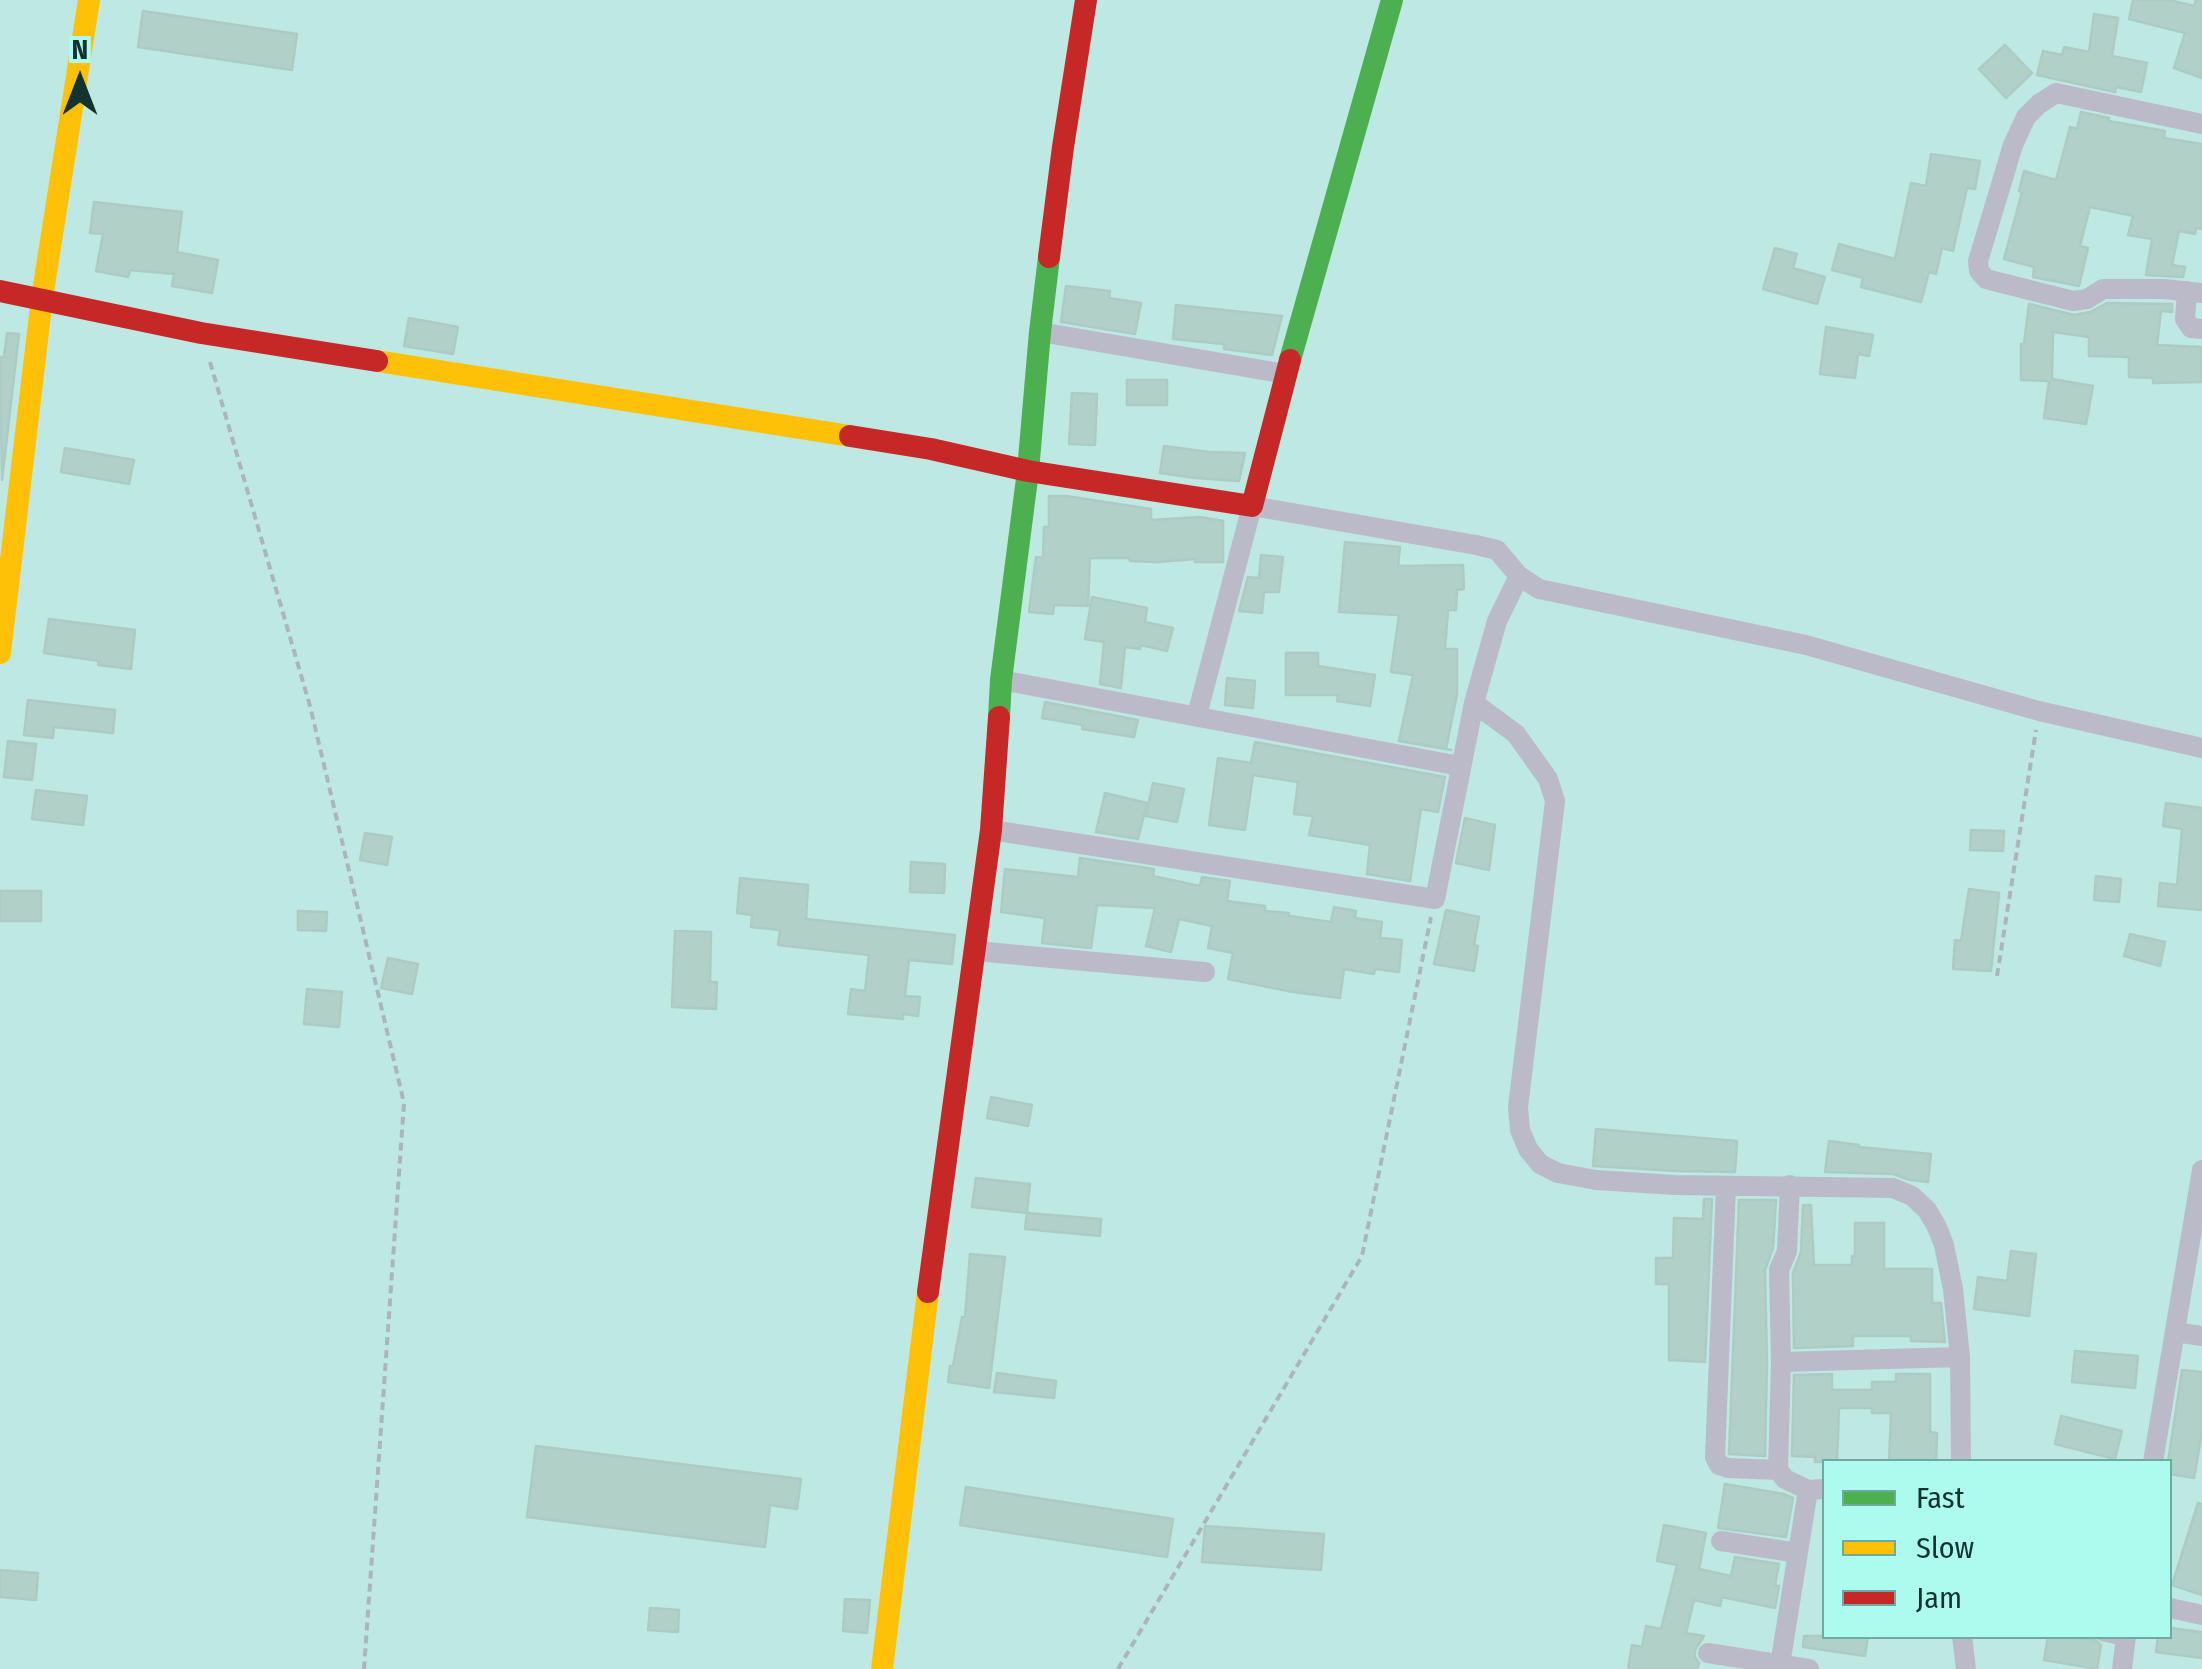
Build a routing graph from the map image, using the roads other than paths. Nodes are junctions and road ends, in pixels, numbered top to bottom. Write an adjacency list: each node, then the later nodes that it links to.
1 (89, 0): 7 (street)
2 (1086, 0): 9 (street)
3 (1392, 0): 10 (street)
4 (2202, 124): 5 (street)
5 (2197, 288): 8 (street)
6 (0, 291): 7 (street)
7 (42, 298): 11 (street); 14 (street)
8 (2202, 329)
9 (1040, 332): 10 (street); 11 (street)
10 (1286, 374): 12 (street)
11 (1028, 471): 12 (street); 15 (street)
12 (1252, 506): 13 (street); 17 (street)
13 (1519, 576): 16 (street); 18 (street)
14 (0, 653)
15 (1001, 680): 17 (street); 20 (street)
16 (1474, 703): 19 (street); 25 (street)
17 (1197, 715): 19 (street)
18 (2202, 748)
19 (1460, 766): 20 (street)
20 (991, 830): 21 (street)
21 (975, 951): 22 (street); 42 (street)
22 (1204, 972)
23 (2202, 1170): 26 (street)
24 (1790, 1185): 25 (street); 28 (street); 29 (street)
25 (1726, 1186): 32 (street)
26 (2174, 1332): 27 (street); 31 (street)
27 (2202, 1336)
28 (1960, 1357): 29 (street); 30 (street)
29 (1781, 1362): 32 (street)
30 (1961, 1459)
31 (2153, 1459)
32 (1778, 1470): 33 (street)
33 (1816, 1489): 35 (street)
34 (1721, 1540): 35 (street)
35 (1798, 1553): 41 (street)
36 (2172, 1608): 37 (street)
37 (2202, 1615)
38 (1962, 1639): 44 (street)
39 (2126, 1639): 45 (street)
40 (1708, 1653): 41 (street)
41 (1770, 1665): 43 (street)
42 (882, 1669)
43 (1809, 1669)
44 (1966, 1669)
45 (2122, 1669)

